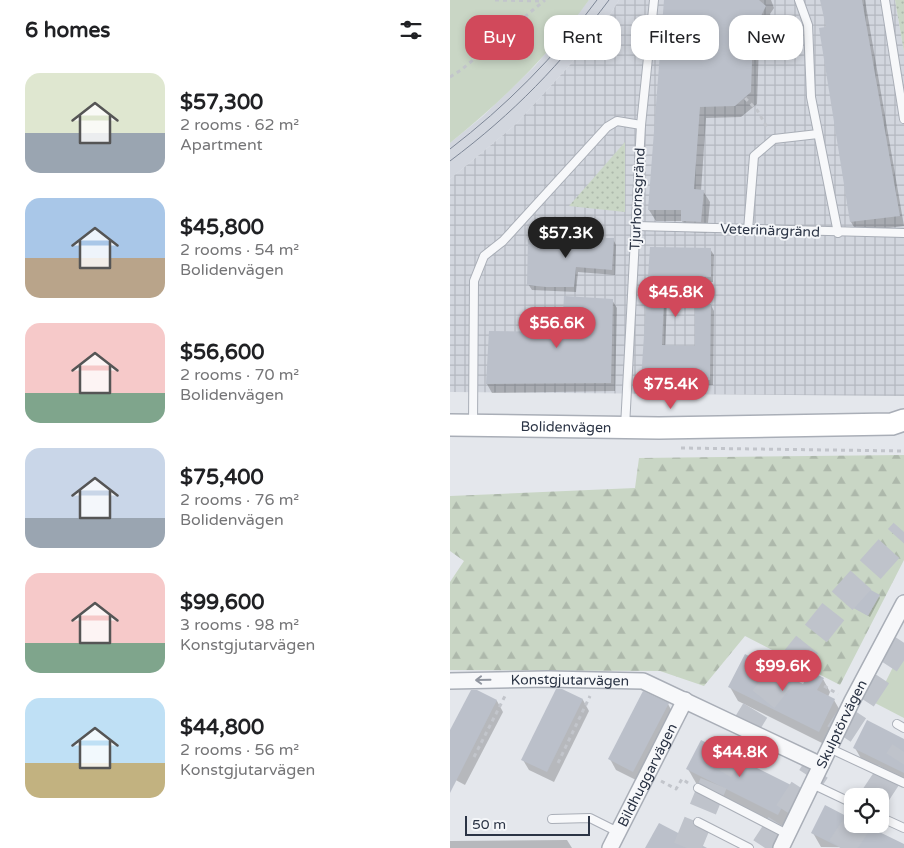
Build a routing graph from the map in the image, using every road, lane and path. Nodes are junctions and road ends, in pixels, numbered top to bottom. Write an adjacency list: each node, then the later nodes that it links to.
1 (495, 0): 5 (path)
2 (654, 0): 9 (lane, Tjurhornsgränd)
3 (799, 0): 10 (lane)
4 (885, 0): 8 (lane)
5 (544, 1): 6 (path)
6 (450, 77)
7 (745, 98): 11 (path)
8 (904, 119)
9 (641, 125): 12 (lane, Tjurhornsgränd); 18 (lane)
10 (818, 134): 11 (lane); 14 (lane)
11 (774, 139): 13 (lane)
12 (636, 226): 13 (lane, Veterinärgränd); 19 (lane, Tjurhornsgränd)
13 (748, 230): 14 (lane, Veterinärgränd)
14 (838, 232): 15 (lane, Veterinärgränd)
15 (904, 233)
16 (900, 424): 19 (main road, Bolidenvägen)
17 (450, 425): 18 (main road, Bolidenvägen)
18 (473, 425): 19 (main road, Bolidenvägen)
19 (624, 428)
20 (904, 603): 25 (street, Skulptörvägen)
21 (598, 679): 22 (street, Konstgjutarvägen); 24 (street, Konstgjutarvägen); 27 (path)
22 (514, 680): 23 (street, Konstgjutarvägen, one-way to 23); 26 (path)
23 (450, 681)
24 (685, 700): 28 (street, Konstgjutarvägen); 39 (street, Bildhuggarvägen)
25 (829, 748): 28 (street, Skulptörvägen); 31 (lane)
26 (474, 757)
27 (558, 763)
28 (821, 765): 32 (street, Skulptörvägen)
29 (682, 779): 30 (path)
30 (663, 782)
31 (904, 783)
32 (812, 784): 34 (lane); 40 (street, Skulptörvägen)
33 (698, 788): 40 (lane)
34 (844, 800)
35 (552, 819): 39 (lane)
36 (889, 821): 38 (lane)
37 (698, 822): 42 (lane)
38 (904, 828)
39 (618, 832): 41 (street, Bildhuggarvägen)
40 (787, 834): 43 (street, Skulptörvägen)
41 (610, 848)
42 (749, 848)
43 (781, 848)

